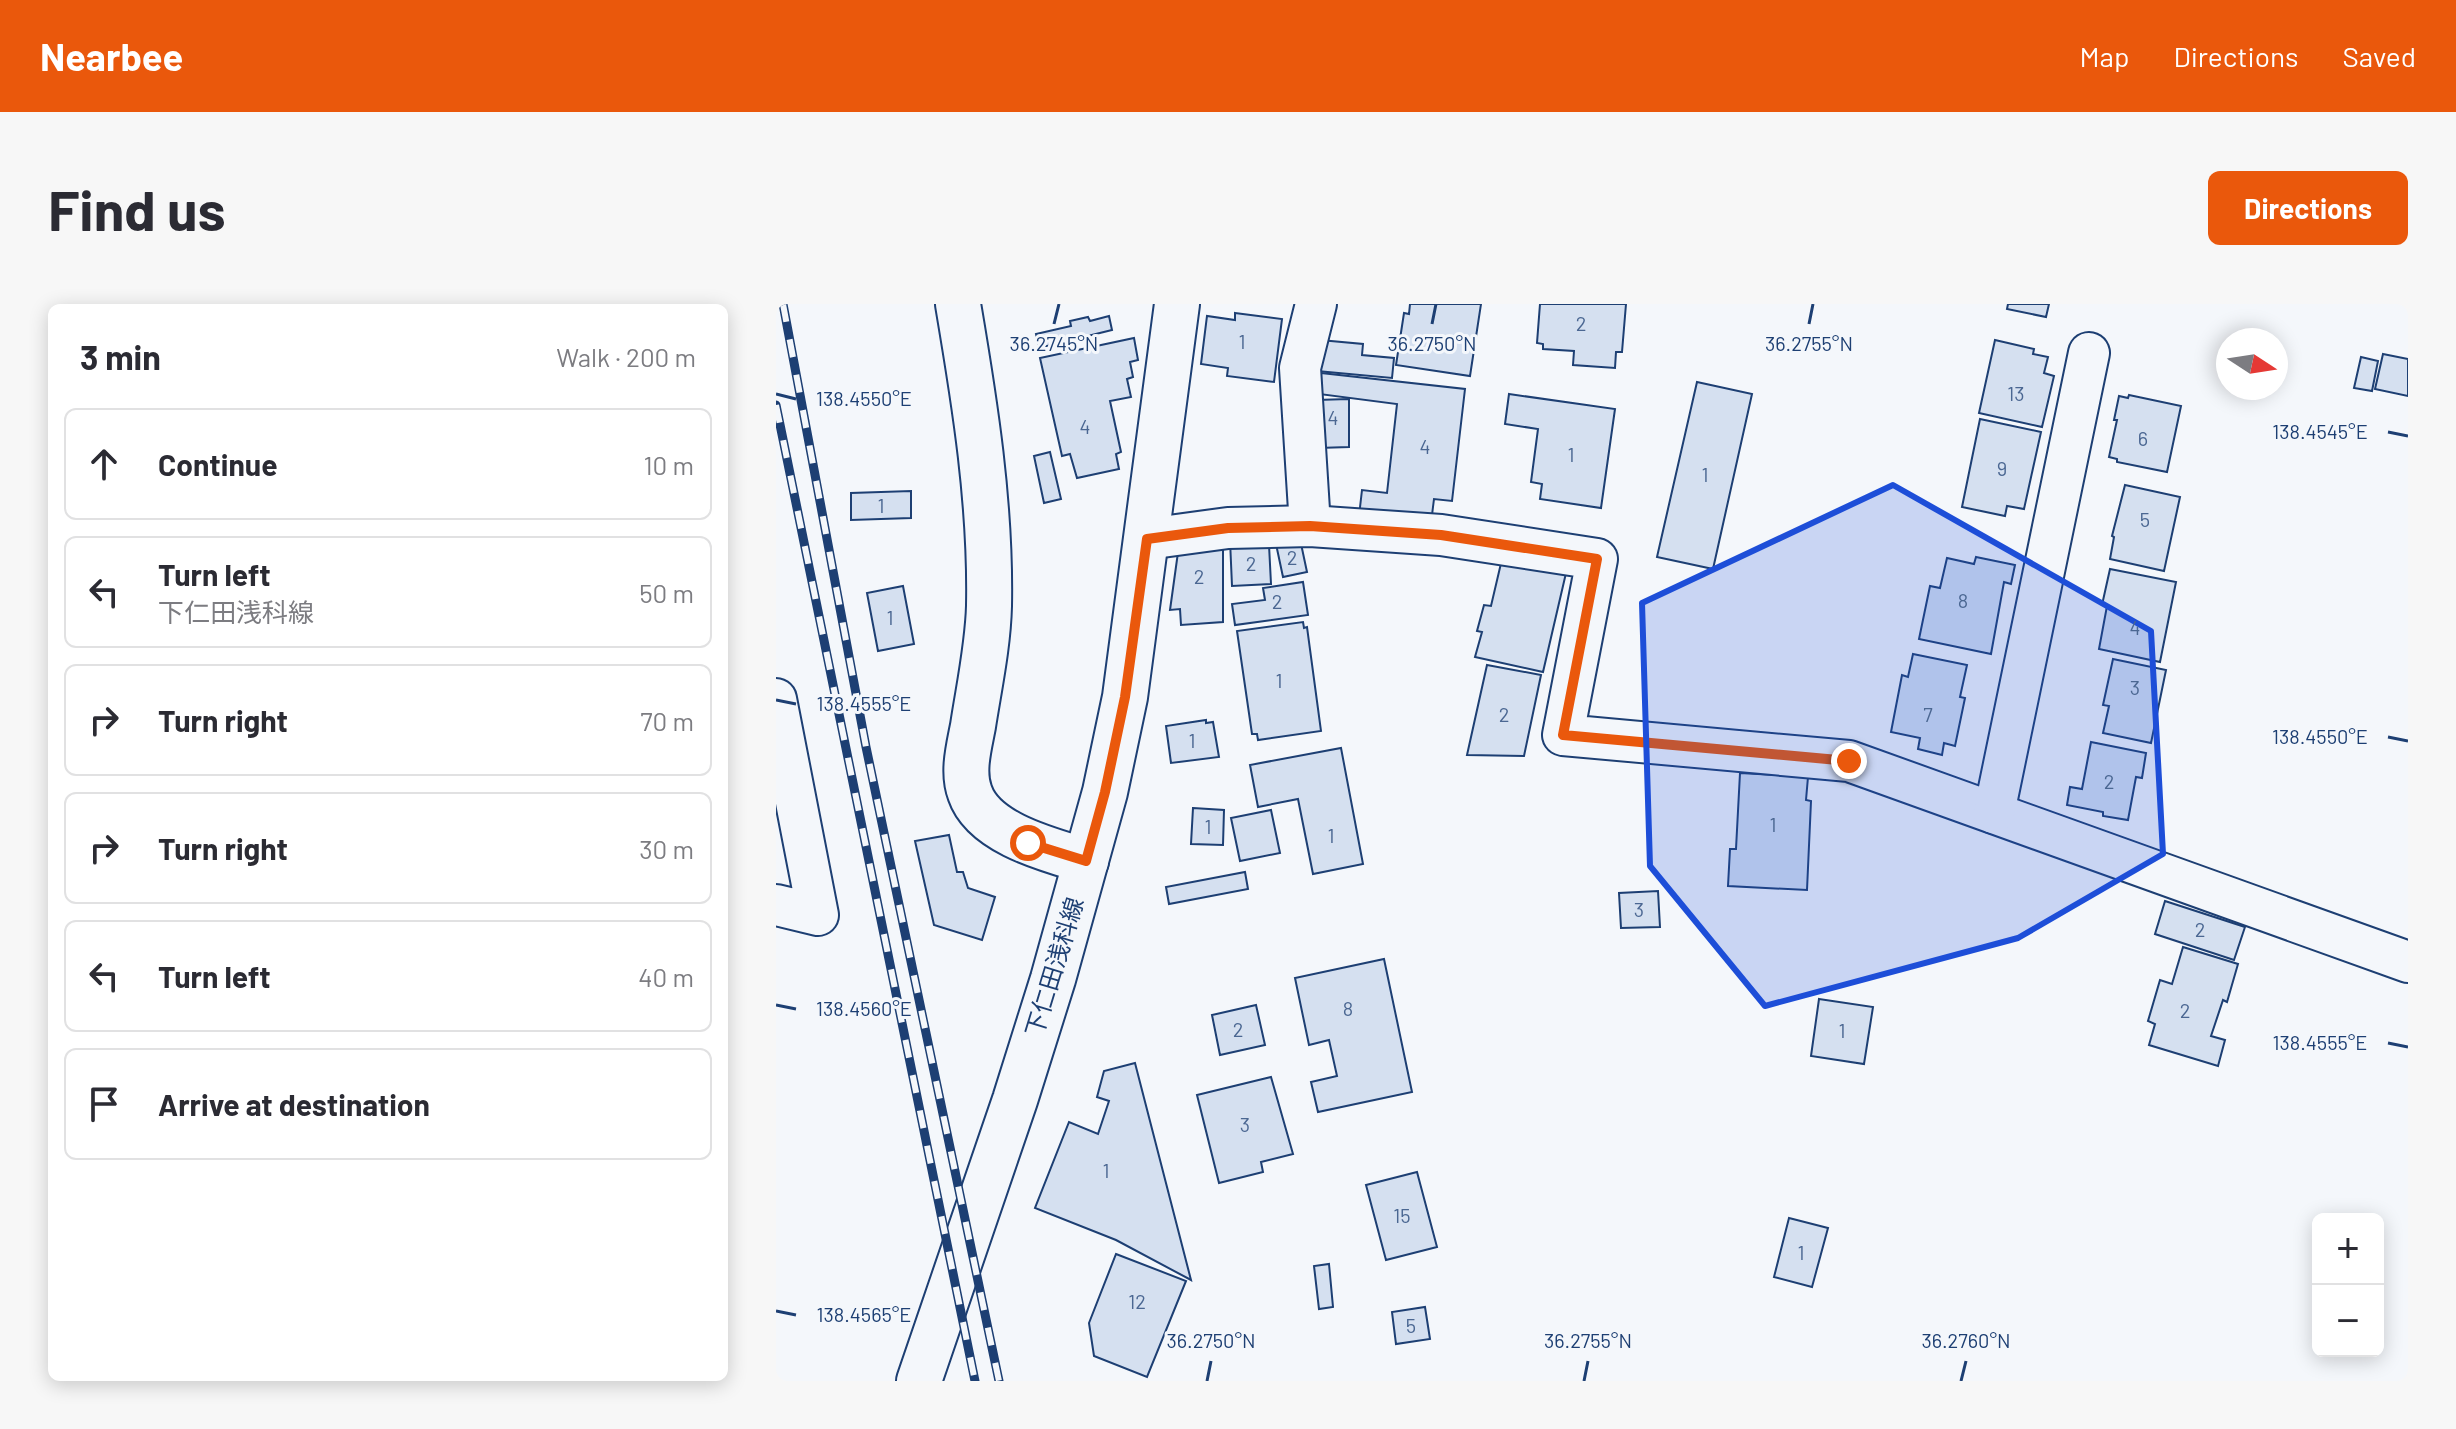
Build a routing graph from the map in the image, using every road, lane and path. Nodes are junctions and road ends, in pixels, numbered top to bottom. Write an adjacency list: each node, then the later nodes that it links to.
1 (958, 304): 10 (main road)
2 (1177, 304): 6 (main road, 下仁田浅科線)
3 (1316, 304): 5 (street)
4 (2089, 353): 9 (street)
5 (1310, 526): 6 (street); 9 (street)
6 (1147, 539): 10 (main road, 下仁田浅科線)
7 (776, 699): 8 (street)
8 (780, 746): 11 (street)
9 (1994, 813): 12 (street)
10 (1086, 861): 13 (main road, 下仁田浅科線)
11 (776, 905)
12 (2408, 962)
13 (919, 1381)

